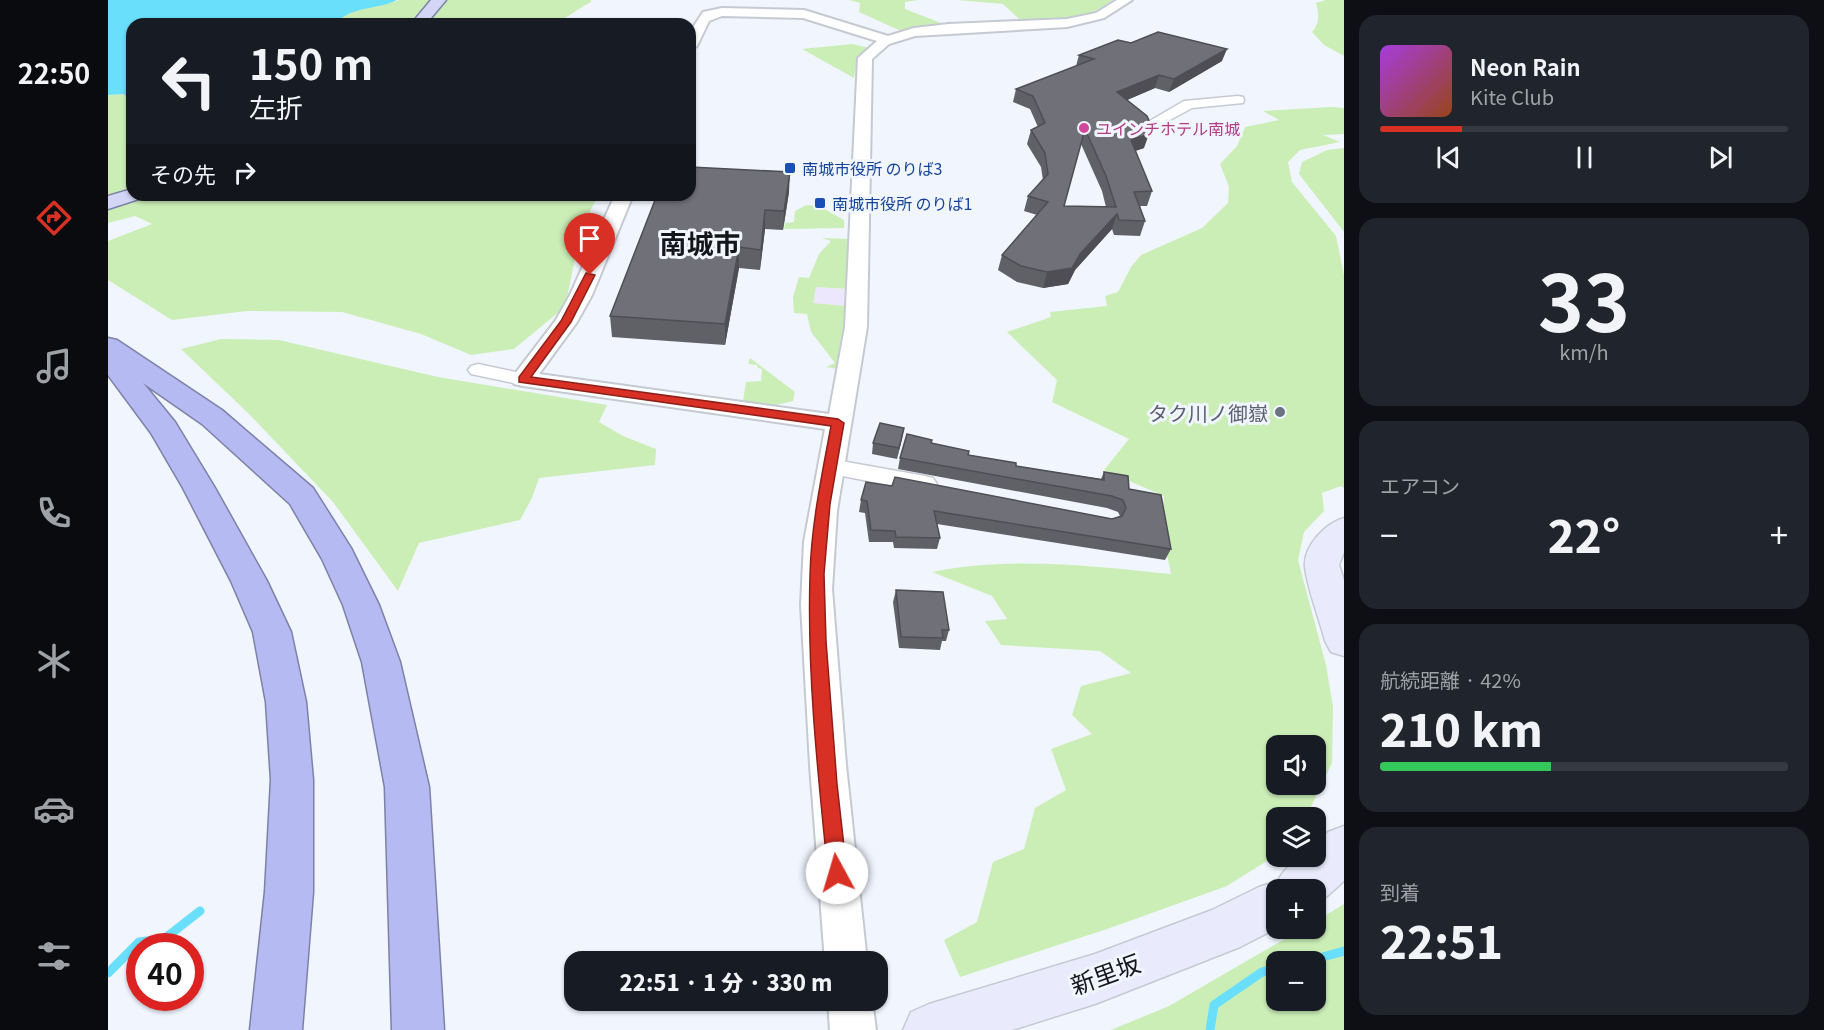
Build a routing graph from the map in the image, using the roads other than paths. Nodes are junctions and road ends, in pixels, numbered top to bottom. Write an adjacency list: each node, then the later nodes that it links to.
1 (439, 0): 3 (main road)
2 (1126, 0): 5 (street)
3 (423, 18)
4 (696, 34): 5 (street)
5 (889, 39): 15 (street)
6 (1238, 100): 7 (street)
7 (1148, 126)
8 (126, 197): 10 (main road)
9 (621, 201): 14 (street)
10 (108, 203)
11 (108, 346): 26 (highway)
12 (108, 356): 25 (highway)
13 (478, 370): 14 (street)
14 (523, 379): 15 (street)
15 (838, 423): 16 (street)
16 (830, 467): 17 (street); 23 (street)
17 (947, 489)
18 (1344, 530): 19 (main road)
19 (1344, 641)
20 (1344, 848): 21 (main road)
21 (1311, 879)
22 (1266, 909): 28 (main road, 新里坂)
23 (845, 951)
24 (851, 1011): 27 (street)
25 (276, 1030)
26 (418, 1030)
27 (853, 1030)
28 (929, 1030)

